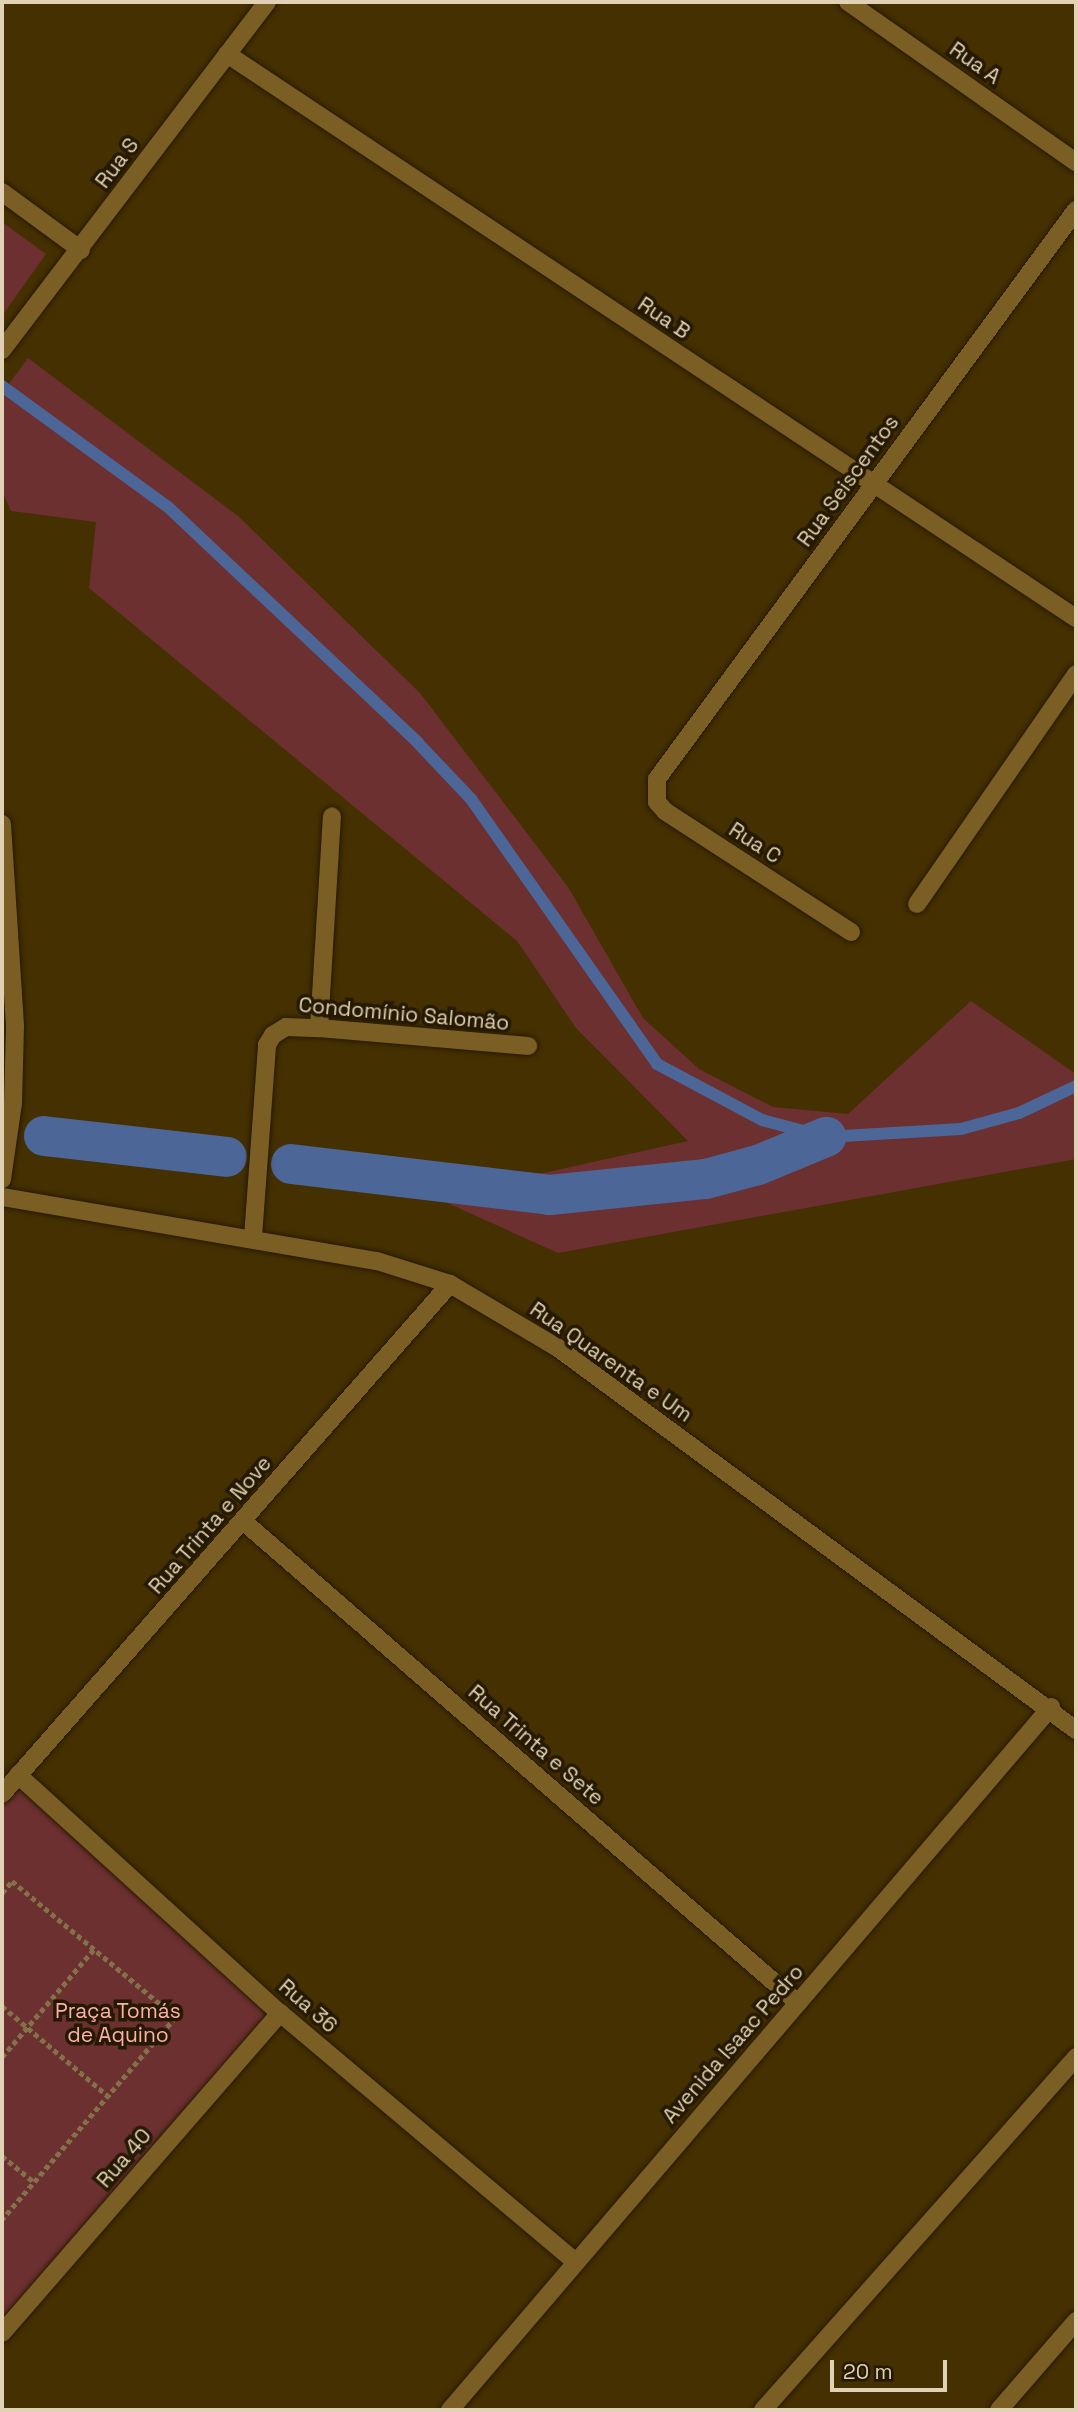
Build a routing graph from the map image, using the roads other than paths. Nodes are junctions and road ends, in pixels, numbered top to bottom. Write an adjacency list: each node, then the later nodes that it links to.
1 (267, 2): 3 (street, Rua S)
2 (848, 2): 4 (street, Rua A)
3 (227, 54): 7 (street, Rua S); 9 (street, Rua B)
4 (1076, 162)
5 (2, 192): 7 (street)
6 (1076, 211): 9 (street, Rua Seiscentos)
7 (80, 250): 8 (street, Rua S)
8 (2, 350)
9 (873, 486): 10 (street, Rua B); 12 (street, Rua Seiscentos)
10 (1076, 618)
11 (1076, 674): 15 (street)
12 (657, 779): 16 (street, Rua C)
13 (332, 816): 17 (street)
14 (2, 824): 19 (street)
15 (917, 904)
16 (850, 932)
17 (319, 1028): 18 (street, Condomínio Salomão); 22 (street, Condomínio Salomão)
18 (528, 1046)
19 (8, 1101): 20 (street)
20 (2, 1179)
21 (2, 1198): 22 (street, Rua Quarenta e Um)
22 (253, 1237): 23 (street, Rua Quarenta e Um)
23 (450, 1284): 24 (street, Rua Trinta e Nove); 25 (street, Rua Quarenta e Um)
24 (243, 1521): 27 (street, Rua Trinta e Nove); 29 (street, Rua Trinta e Sete)
25 (1051, 1707): 26 (street, Rua Quarenta e Um); 29 (street, Avenida Isaac Pedro)
26 (1076, 1730)
27 (18, 1775): 28 (street, Rua Trinta e Nove); 30 (street, Rua 36)
28 (2, 1794)
29 (798, 2003): 32 (street, Avenida Isaac Pedro)
30 (280, 2013): 32 (street, Rua 36); 34 (street, Rua 40)
31 (1076, 2057): 36 (street)
32 (576, 2262): 35 (street, Avenida Isaac Pedro)
33 (1076, 2320): 37 (street)
34 (2, 2333)
35 (457, 2408)
36 (763, 2410)
37 (999, 2410)

